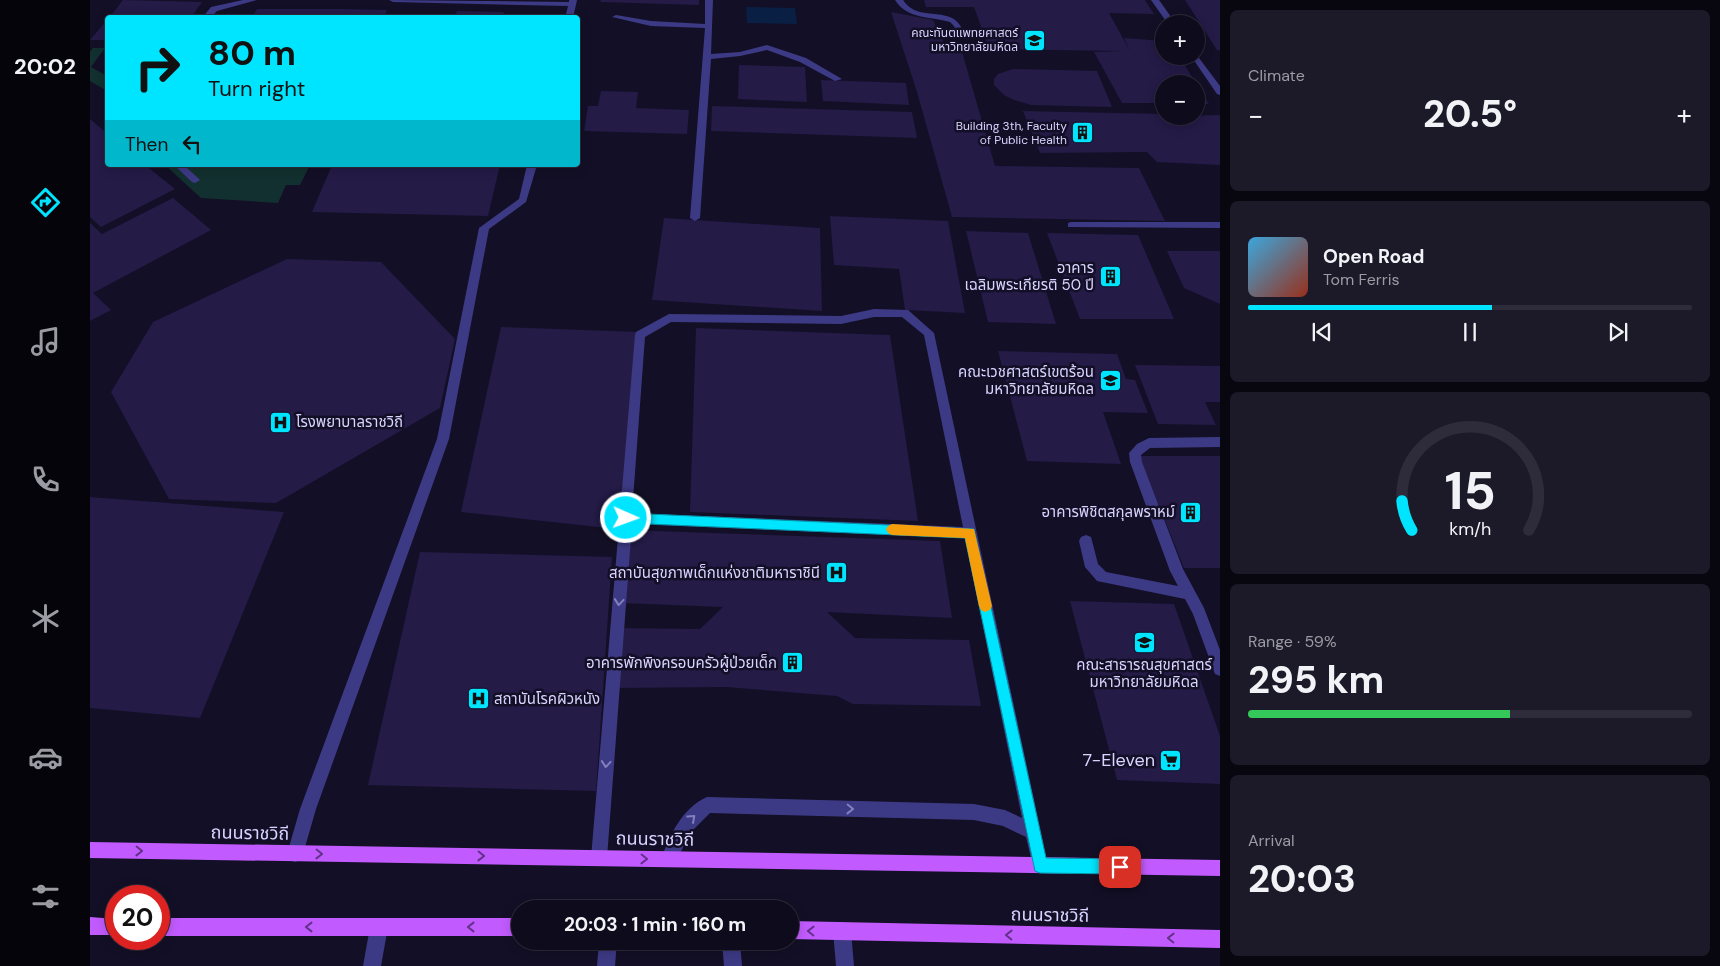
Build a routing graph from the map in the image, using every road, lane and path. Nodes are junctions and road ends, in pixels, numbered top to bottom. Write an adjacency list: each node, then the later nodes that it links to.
1 (253, 0): 7 (street)
2 (393, 0): 6 (street)
3 (709, 0): 11 (street)
4 (899, 0): 12 (street)
5 (1155, 0): 9 (street)
6 (572, 2): 8 (street)
7 (209, 15)
8 (570, 15)
9 (1166, 15)
10 (616, 17): 11 (street)
11 (709, 26): 13 (street)
12 (961, 36)
13 (707, 57): 15 (street); 20 (street)
14 (1201, 65): 16 (street)
15 (838, 79)
16 (1220, 92)
17 (181, 167): 19 (street)
18 (531, 167): 31 (street)
19 (195, 180)
20 (695, 218)
21 (1071, 225): 22 (street)
22 (1220, 225)
23 (1220, 442): 27 (street)
24 (626, 518): 25 (street); 25 (street); 32 (street, one-way to 32)
25 (970, 533): 29 (street)
26 (1086, 541): 27 (street)
27 (1189, 594): 28 (street)
28 (1220, 669)
29 (1033, 832): 33 (street, one-way to 29); 34 (street)
30 (90, 850): 31 (main road, ถนนราชวิถี, one-way to 31)
31 (295, 854): 32 (main road, ถนนราชวิถี, one-way to 32)
32 (599, 858): 33 (main road, ถนนราชวิถี, one-way to 33)
33 (669, 859): 34 (main road, ถนนราชวิถี)
34 (1040, 866): 35 (main road, ถนนราชวิถี)
35 (1220, 868)
36 (90, 926): 37 (main road)
37 (105, 926)
38 (170, 927): 39 (main road, one-way to 38)
39 (379, 927): 40 (main road, one-way to 39); 46 (street)
40 (511, 927)
41 (799, 930): 42 (main road, ถนนราชวิถี, one-way to 41)
42 (842, 931): 43 (main road, ถนนราชวิถี, one-way to 42); 49 (street)
43 (1220, 939)
44 (607, 950): 47 (street)
45 (732, 950): 48 (street)
46 (372, 966)
47 (606, 966)
48 (733, 966)
49 (845, 966)

